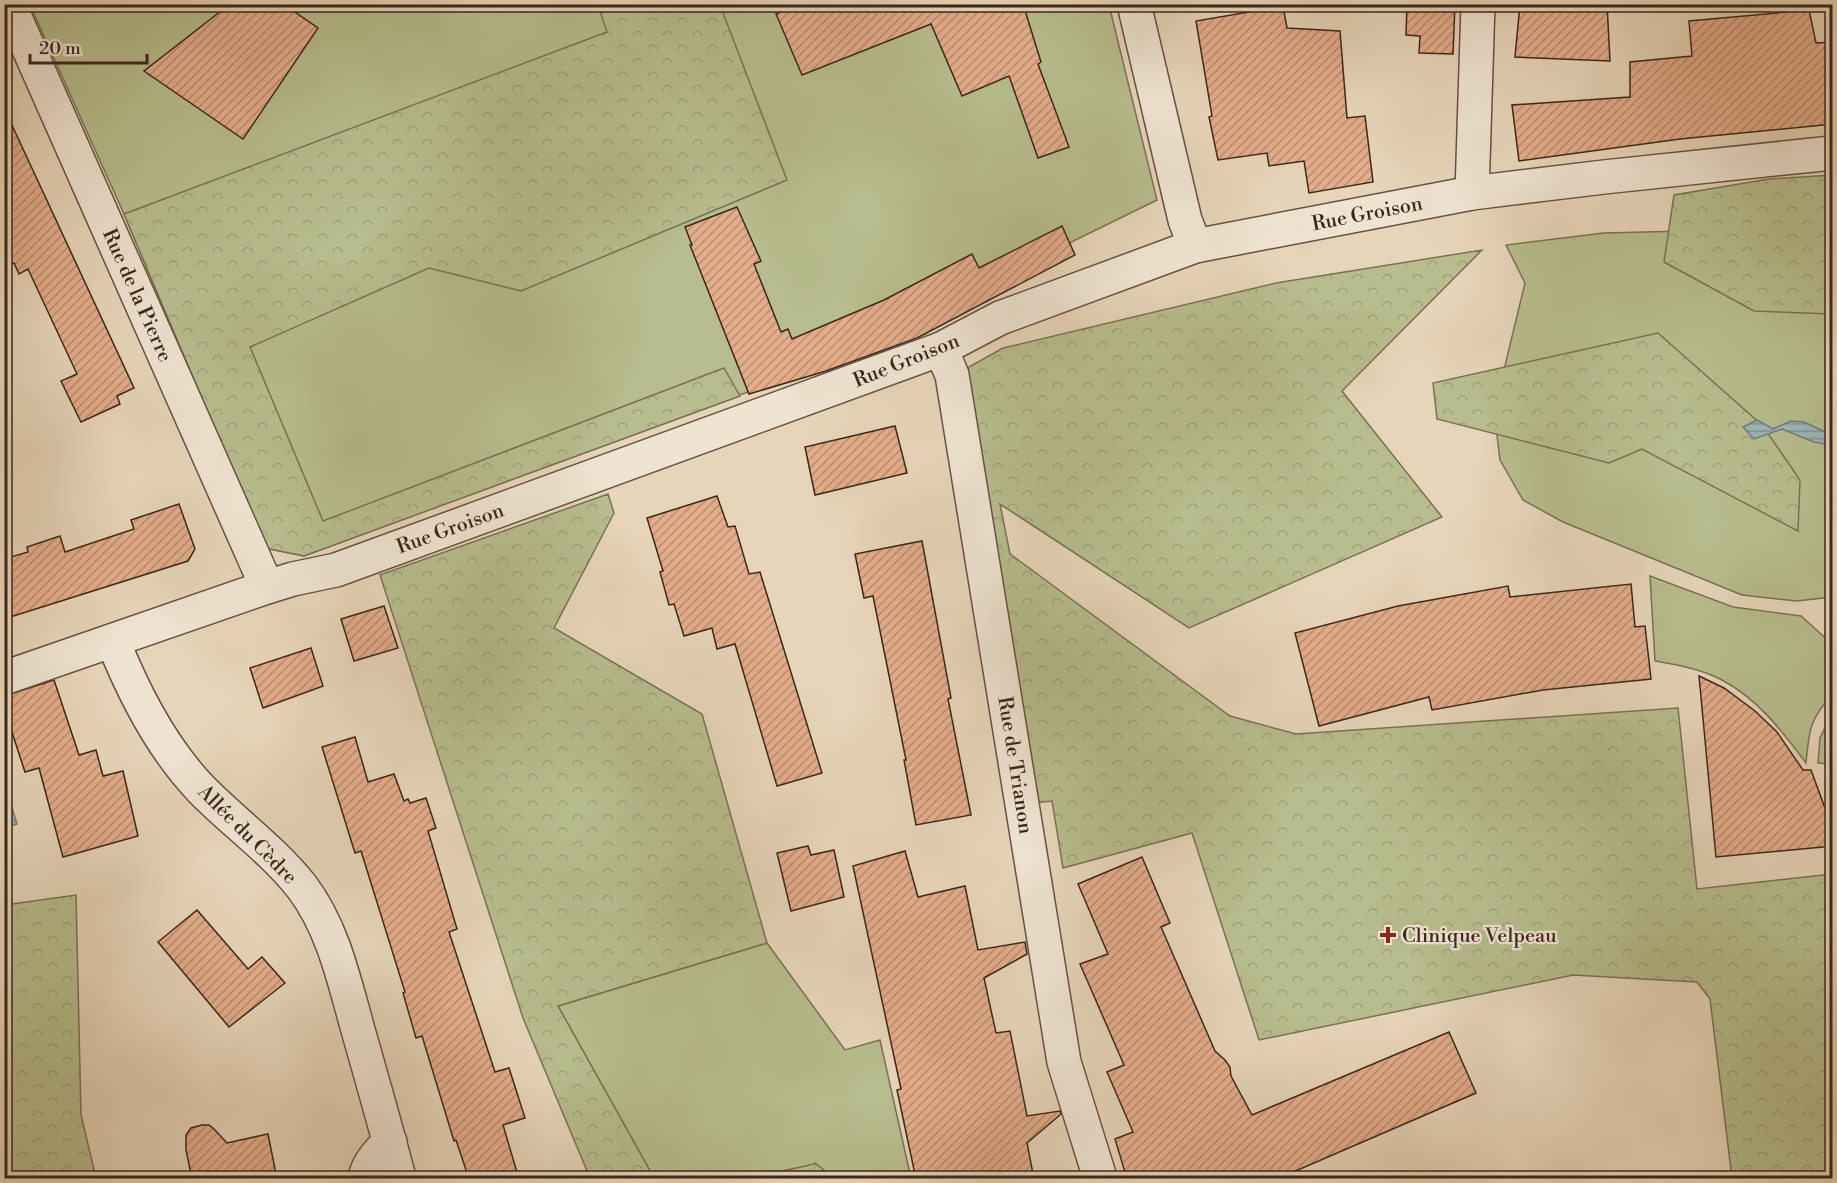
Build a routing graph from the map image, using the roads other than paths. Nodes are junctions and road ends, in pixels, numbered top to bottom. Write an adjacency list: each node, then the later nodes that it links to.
1 (9, 4): 8 (street, Rue de la Pierre)
2 (1134, 4): 6 (street)
3 (1478, 4): 5 (street)
4 (1833, 153): 5 (street, Rue Groison)
5 (1472, 193): 6 (street, Rue Groison)
6 (1195, 246): 7 (street, Rue Groison)
7 (941, 349): 8 (street, Rue Groison); 14 (street, Rue de Trianon)
8 (267, 587): 9 (street, Rue Groison)
9 (113, 641): 10 (street, Rue Groison); 11 (street, Allée du Cèdre)
10 (4, 678)
11 (390, 1142): 12 (street); 13 (street, Allée du Cèdre)
12 (365, 1179)
13 (399, 1179)
14 (1100, 1179)

